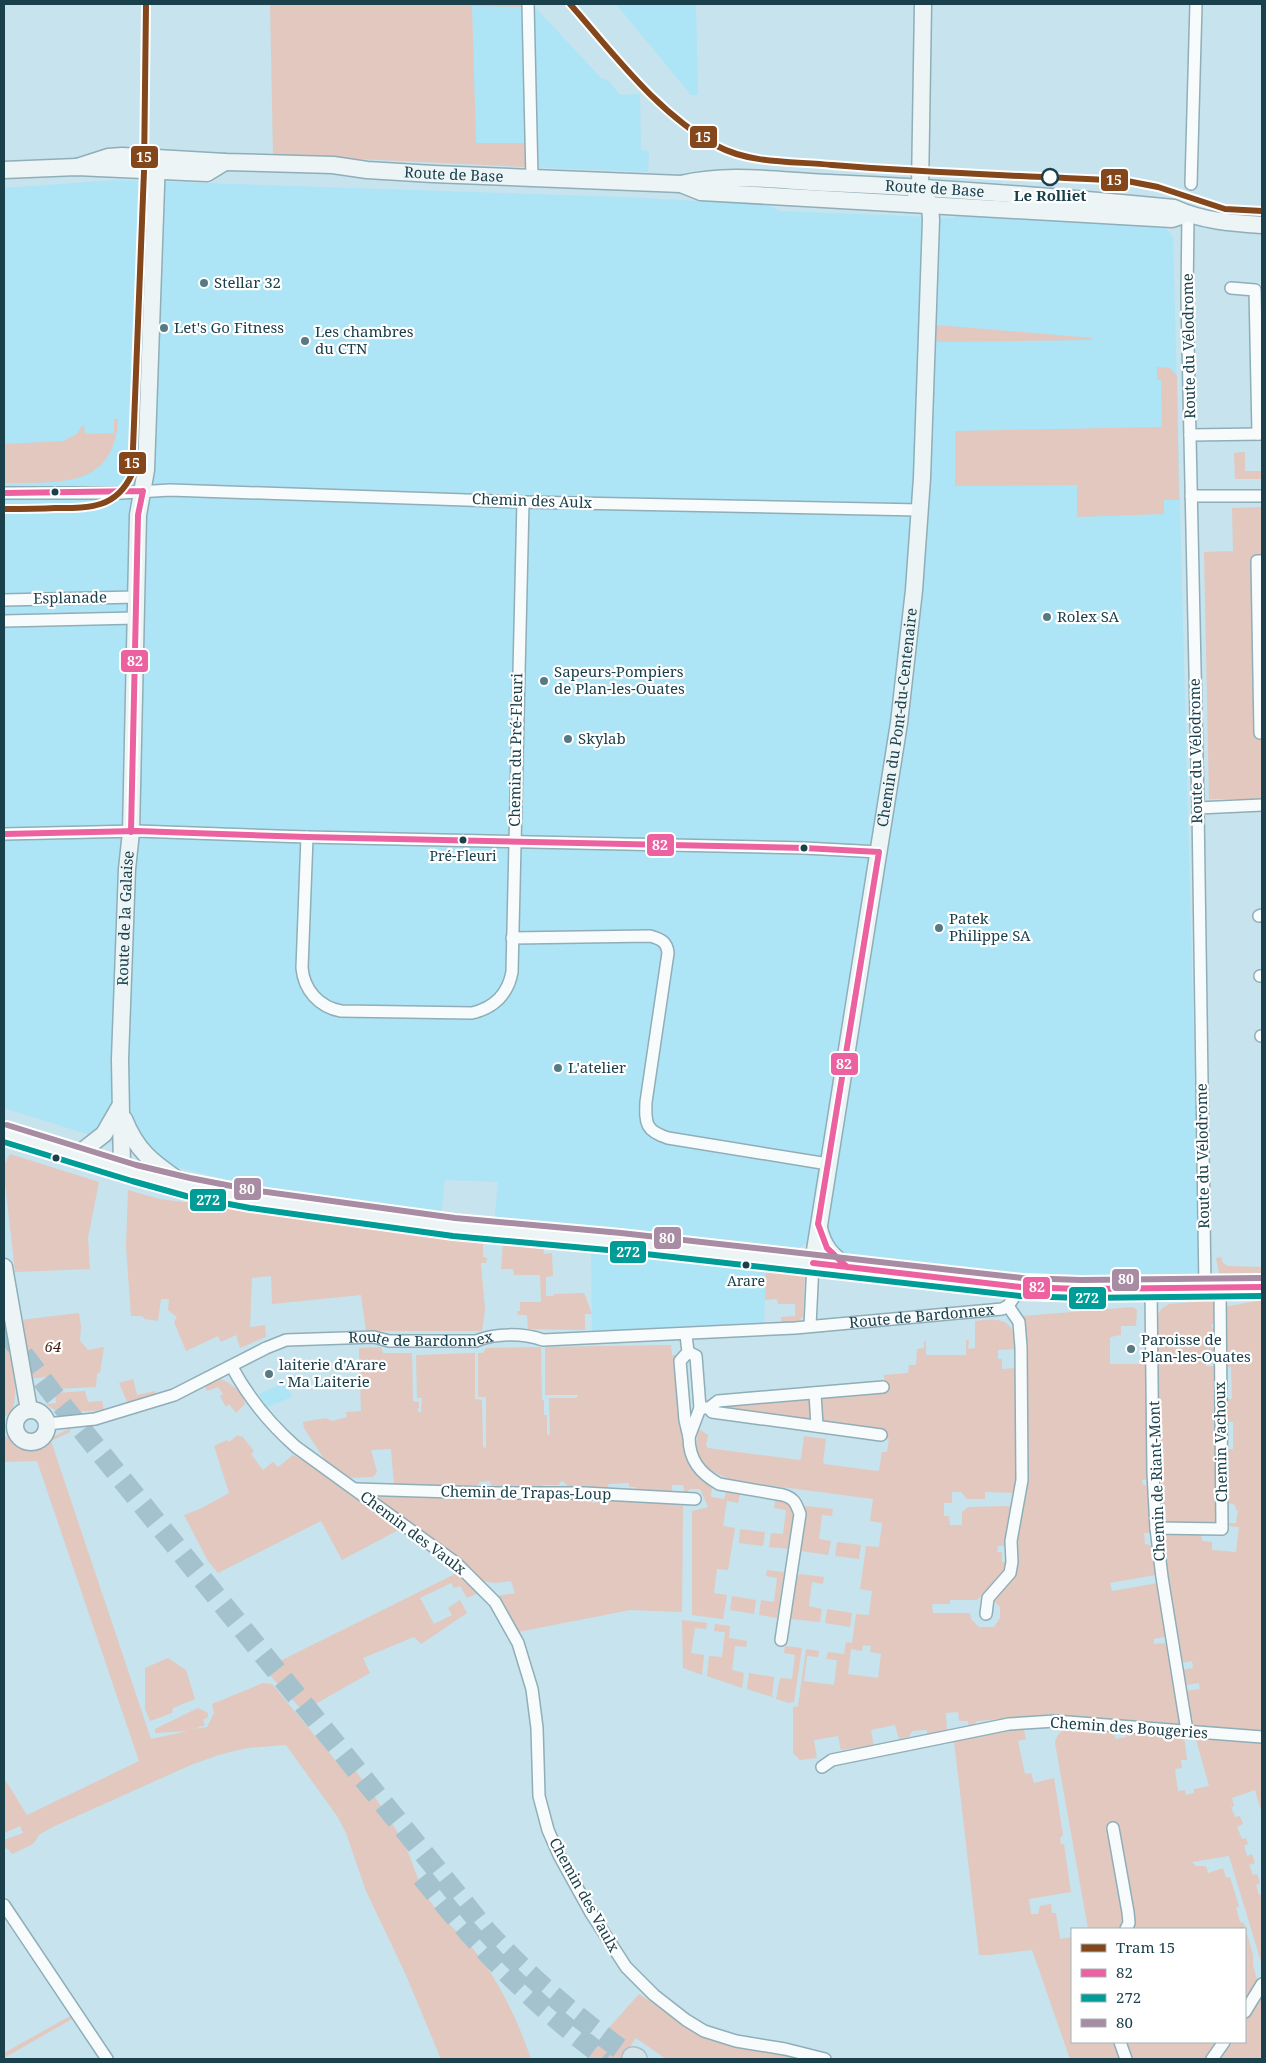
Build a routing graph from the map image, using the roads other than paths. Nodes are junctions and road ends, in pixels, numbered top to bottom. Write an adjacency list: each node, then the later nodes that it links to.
1 (528, 4): 6 (street)
2 (923, 4): 9 (street)
3 (1196, 4): 8 (street)
4 (157, 165): 5 (street, Route de Base); 6 (street, Route de Base); 19 (street, Route de la Galaise)
5 (4, 170)
6 (532, 178): 7 (street, Route de Base)
7 (681, 184): 9 (street, Route de Base); 11 (street, Route de Base)
8 (1191, 184)
9 (920, 188): 10 (street, Route de Base); 11 (street); 12 (street)
10 (939, 190): 12 (street); 13 (street, Route de Base)
11 (913, 204): 12 (street, Route de Base)
12 (930, 205): 13 (street, Route de Base); 24 (street, Chemin du Pont-du-Centenaire)
13 (1188, 214): 14 (street, Route de Base); 18 (street, Route du Vélodrome)
14 (1262, 225)
15 (1231, 288): 16 (street)
16 (1259, 291): 17 (street)
17 (1260, 434): 18 (street)
18 (1190, 435): 21 (street, Route du Vélodrome)
19 (143, 491): 20 (street, Chemin des Aulx); 23 (street, Chemin des Aulx); 26 (street, Route de la Galaise)
20 (4, 493)
21 (1191, 496): 22 (street); 32 (street, Route du Vélodrome)
22 (1262, 496)
23 (523, 502): 24 (street, Chemin des Aulx); 36 (street, Chemin du Pré-Fleuri)
24 (920, 510): 37 (street, Chemin du Pont-du-Centenaire)
25 (1262, 561): 30 (street)
26 (136, 597): 27 (street, Esplanade); 28 (street, Route de la Galaise)
27 (4, 600)
28 (136, 618): 29 (street, Esplanade); 33 (street, Route de la Galaise)
29 (4, 620)
30 (1262, 732)
31 (1262, 805): 32 (street)
32 (1198, 808): 51 (street, Route du Vélodrome)
33 (131, 832): 34 (street); 35 (street); 39 (street, Route de la Galaise)
34 (4, 834)
35 (306, 837): 36 (street); 38 (street, Chemin du Pré-Fleuri)
36 (514, 842): 37 (street); 38 (street, Chemin du Pré-Fleuri)
37 (879, 852): 42 (street, Chemin du Pont-du-Centenaire)
38 (512, 938): 42 (street)
39 (120, 1107): 41 (street); 43 (street, Route de la Galaise); 44 (street)
40 (4, 1133): 41 (street)
41 (76, 1156): 43 (street)
42 (828, 1164): 45 (street, Chemin du Pont-du-Centenaire)
43 (122, 1169): 44 (street)
44 (188, 1187): 46 (street)
45 (818, 1224): 46 (street, Chemin du Pont-du-Centenaire); 48 (street, Chemin du Pont-du-Centenaire)
46 (813, 1264): 48 (street); 54 (street)
47 (4, 1267): 61 (street)
48 (847, 1267): 49 (street)
49 (1021, 1287): 52 (street); 53 (street, Route de Bardonnex)
50 (1262, 1287): 51 (street)
51 (1212, 1288): 52 (street); 69 (street, Chemin Vachoux)
52 (1151, 1289): 69 (street, Chemin de Riant-Mont)
53 (1008, 1306): 54 (street, Route de Bardonnex); 70 (street)
54 (810, 1326): 55 (street, Route de Bardonnex)
55 (686, 1335): 56 (street); 57 (street, Route de Bardonnex)
56 (692, 1354): 60 (street); 66 (street)
57 (232, 1367): 62 (street, Route de Bardonnex); 67 (street, Chemin des Vaulx)
58 (883, 1387): 59 (street)
59 (815, 1393): 60 (street); 63 (street)
60 (704, 1408): 63 (street); 66 (street)
61 (29, 1410): 62 (street); 64 (street)
62 (47, 1424): 64 (street)
63 (817, 1426): 65 (street)
64 (10, 1428)
65 (881, 1435)
66 (689, 1437): 71 (street)
67 (356, 1490): 68 (street, Chemin de Trapas-Loup); 83 (street, Chemin des Vaulx)
68 (695, 1499)
69 (1156, 1528): 72 (street, Chemin de Riant-Mont)
70 (986, 1614)
71 (781, 1640)
72 (1187, 1731): 73 (street, Chemin des Bougeries); 74 (street, Chemin des Bougeries)
73 (1262, 1737)
74 (822, 1766)
75 (1113, 1828): 77 (street)
76 (4, 1905): 82 (street)
77 (1126, 1928)
78 (1262, 1984): 79 (street)
79 (1246, 2010)
80 (1120, 2043): 84 (street)
81 (1223, 2043): 85 (street)
82 (107, 2059)
83 (825, 2059)
84 (1126, 2059)
85 (1212, 2059)

